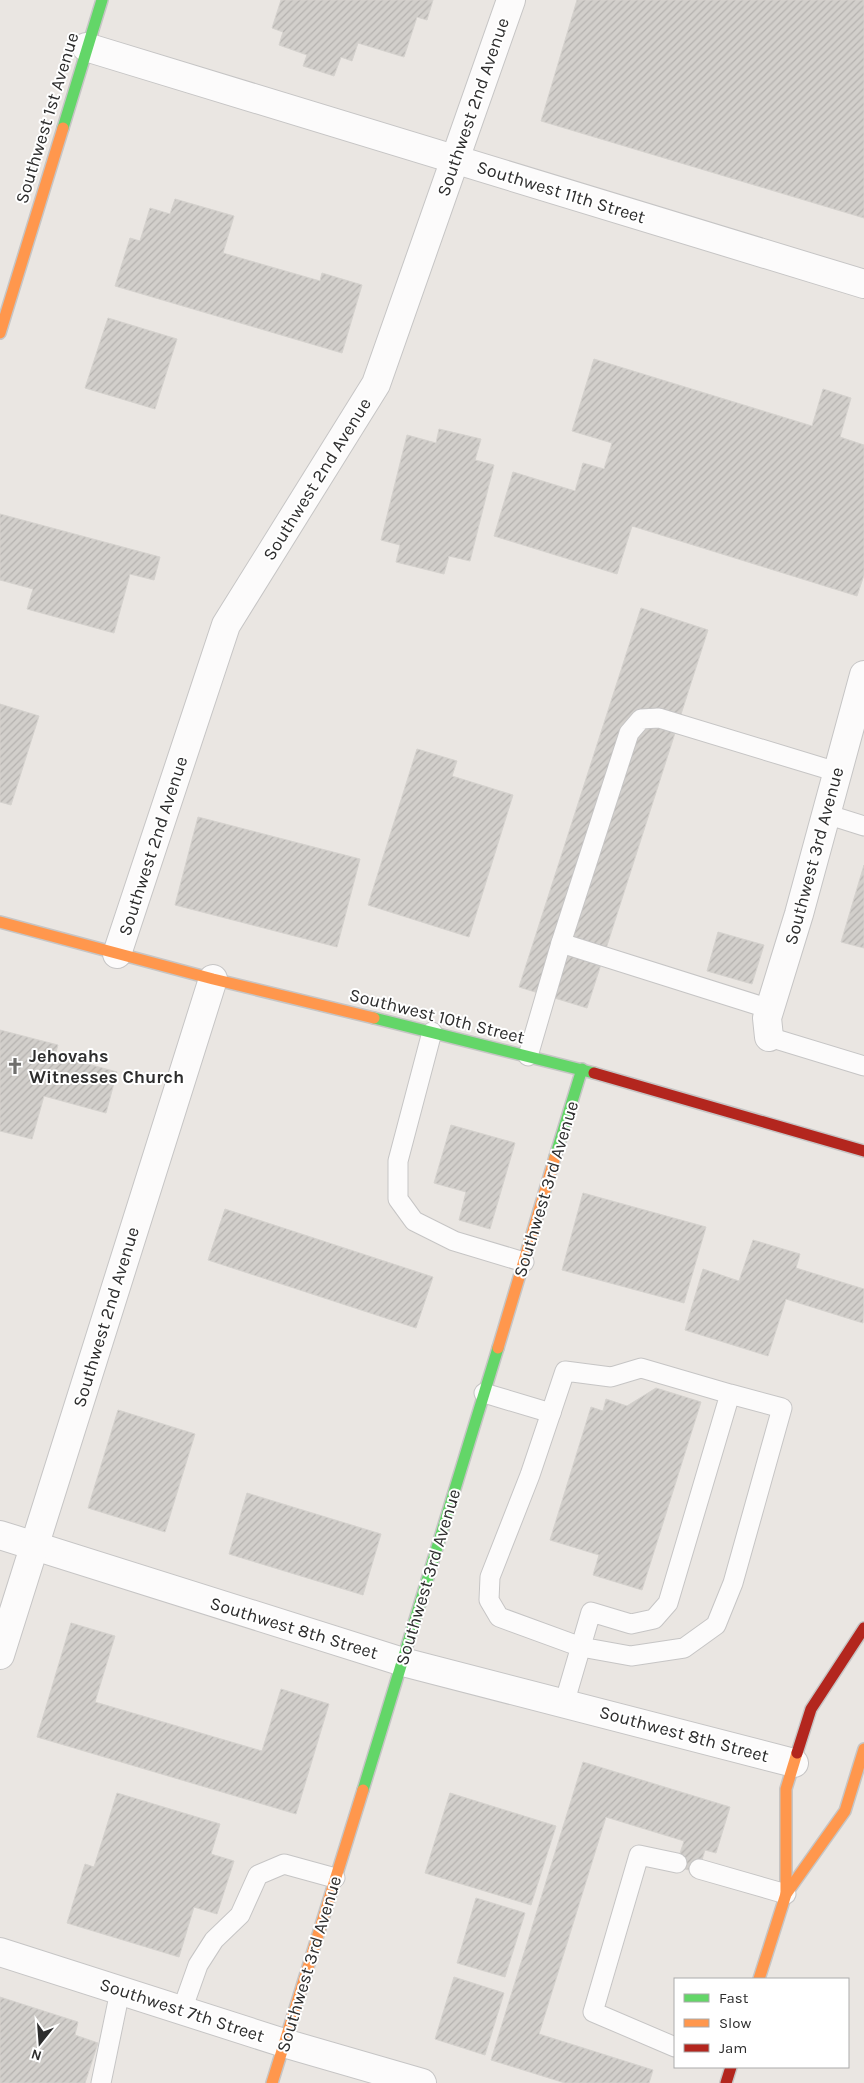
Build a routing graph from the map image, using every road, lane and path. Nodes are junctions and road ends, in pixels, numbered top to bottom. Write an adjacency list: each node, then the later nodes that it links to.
1 (102, 0): 3 (main road, Southwest 1st Avenue)
2 (511, 0): 4 (street, Southwest 2nd Avenue)
3 (86, 47): 4 (street, Southwest 11th Street); 6 (main road, Southwest 1st Avenue)
4 (454, 159): 5 (street, Southwest 11th Street); 13 (street, Southwest 2nd Avenue)
5 (864, 284)
6 (0, 333)
7 (864, 675): 8 (street, Southwest 3rd Avenue)
8 (837, 772): 9 (street, Southwest 3rd Avenue); 12 (lane)
9 (826, 814): 10 (lane); 15 (street, Southwest 3rd Avenue)
10 (864, 826)
11 (0, 922): 13 (main road, Southwest 10th Street)
12 (561, 943): 15 (lane); 18 (lane)
13 (117, 954): 14 (main road, Southwest 10th Street)
14 (213, 979): 16 (main road, Southwest 10th Street); 27 (street, Southwest 2nd Avenue)
15 (770, 1010): 17 (street, Southwest 3rd Avenue)
16 (432, 1032): 18 (main road, Southwest 10th Street); 22 (lane)
17 (769, 1037): 19 (lane)
18 (528, 1056): 20 (main road, Southwest 10th Street)
19 (864, 1066)
20 (582, 1069): 21 (main road, Southwest 10th Street); 22 (main road, Southwest 3rd Avenue)
21 (864, 1150)
22 (524, 1262): 23 (main road, Southwest 3rd Avenue)
23 (484, 1393): 25 (lane); 31 (main road, Southwest 3rd Avenue)
24 (730, 1394): 25 (lane); 29 (lane); 29 (lane)
25 (551, 1413): 29 (lane)
26 (0, 1535): 27 (street, Southwest 8th Street)
27 (34, 1546): 30 (street, Southwest 2nd Avenue); 31 (street, Southwest 8th Street)
28 (864, 1628): 34 (main road)
29 (581, 1647): 32 (lane)
30 (1, 1650)
31 (403, 1662): 32 (street, Southwest 8th Street); 37 (main road, Southwest 3rd Avenue)
32 (564, 1704): 34 (street, Southwest 8th Street)
33 (863, 1757): 38 (main road)
34 (794, 1763): 38 (main road)
35 (677, 1863): 44 (lane)
36 (699, 1869): 38 (lane)
37 (336, 1878): 42 (lane); 43 (main road, Southwest 3rd Avenue)
38 (786, 1894): 40 (main road)
39 (0, 1952): 41 (street, Southwest 7th Street)
40 (759, 1978)
41 (120, 1990): 42 (street, Southwest 7th Street); 45 (lane)
42 (182, 2010): 43 (street, Southwest 7th Street)
43 (284, 2043): 46 (main road, Southwest 3rd Avenue); 47 (street, Southwest 7th Street)
44 (674, 2047)
45 (101, 2083)
46 (272, 2083)
47 (422, 2083)

